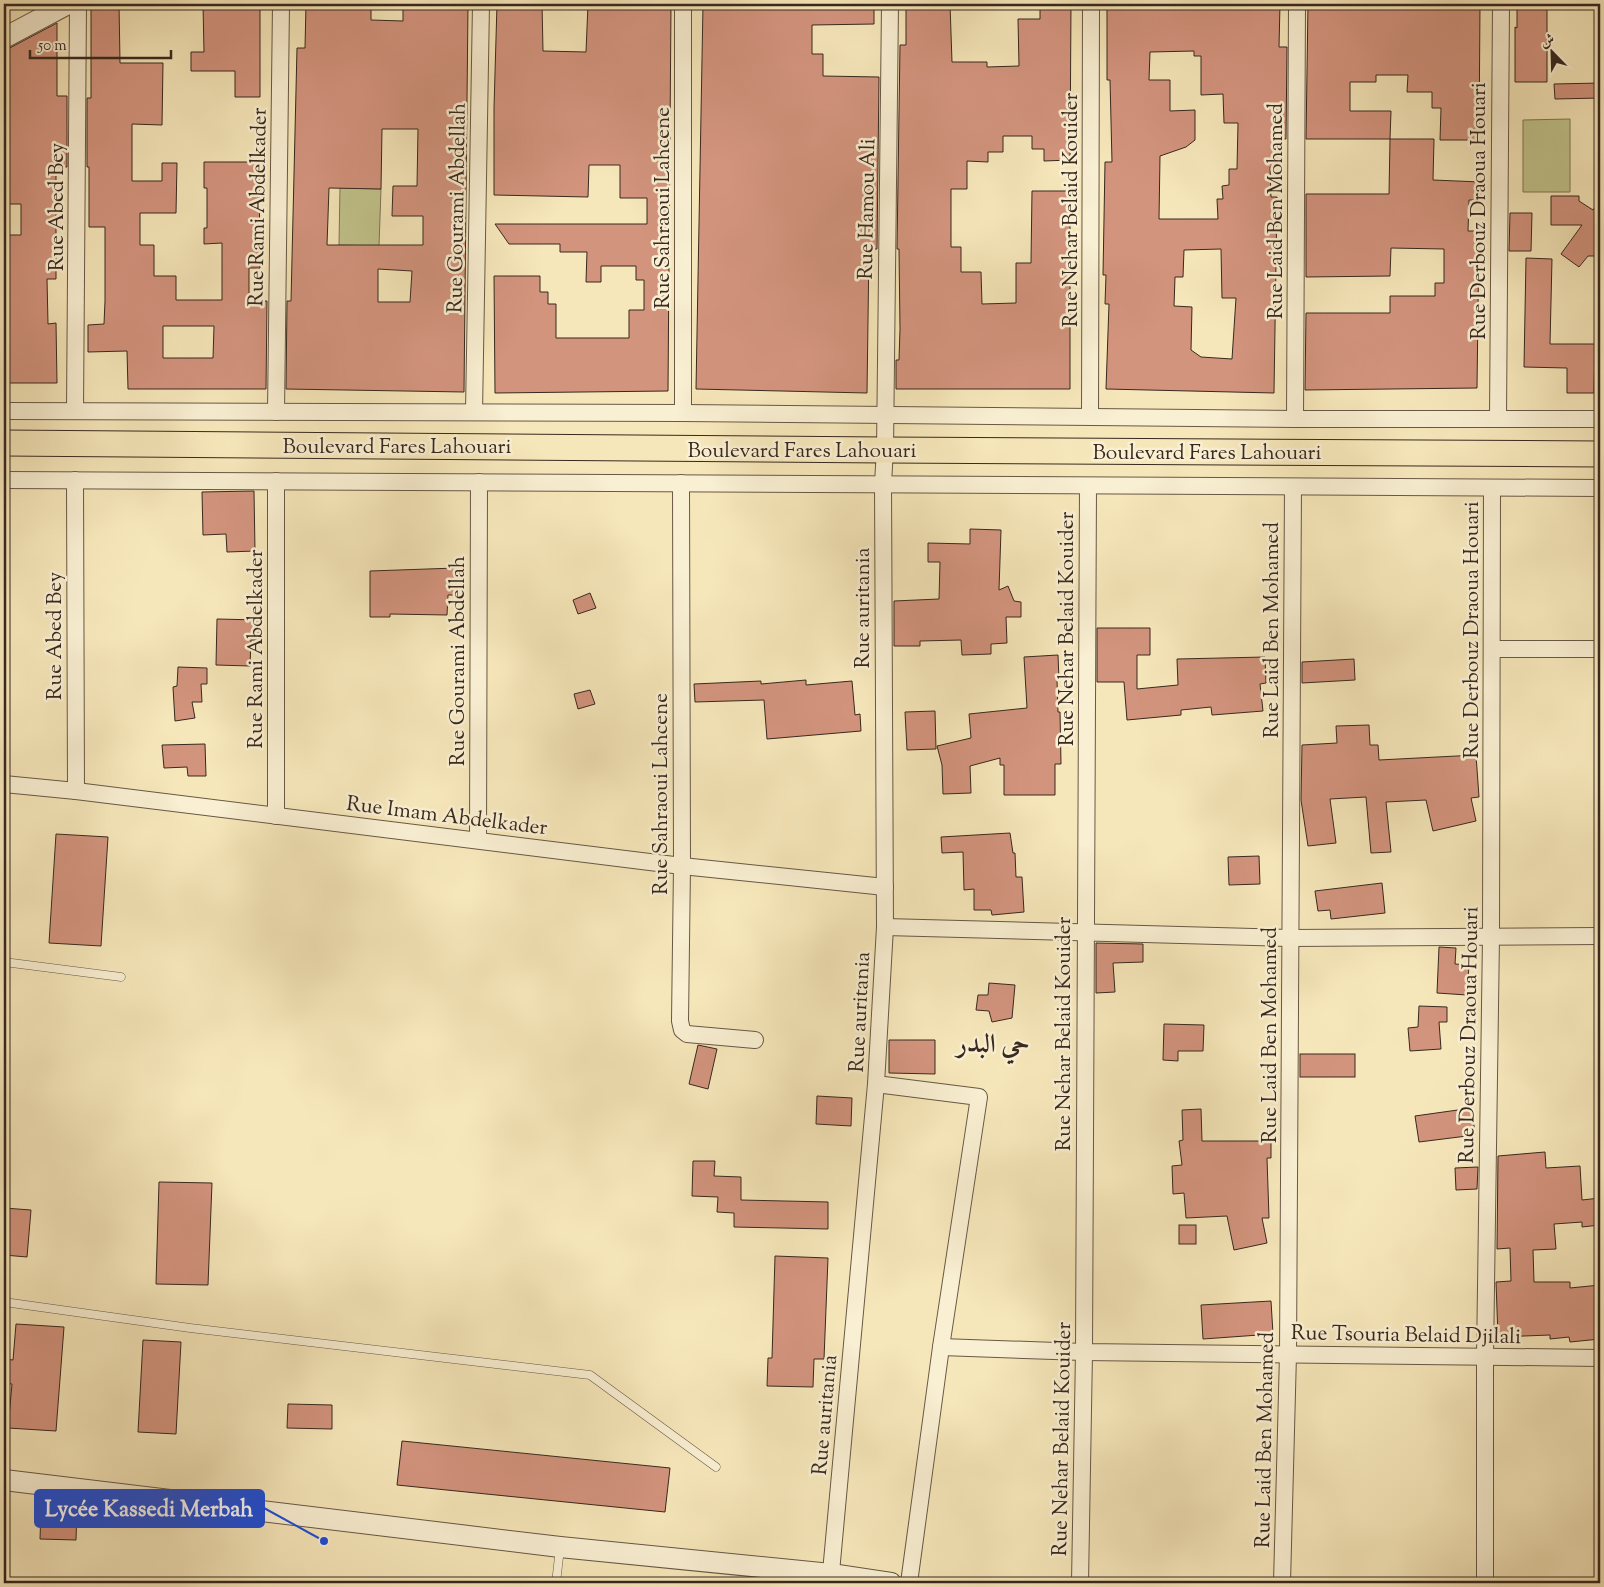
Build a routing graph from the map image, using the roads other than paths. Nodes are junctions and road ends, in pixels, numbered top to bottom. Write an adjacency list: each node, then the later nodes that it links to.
1 (68, 4): 10 (street)
2 (78, 4): 12 (street, Rue Abed Bey)
3 (281, 4): 13 (street, Rue Rami Abdelkader)
4 (481, 4): 14 (street, Rue Gourami Abdellah)
5 (683, 4): 15 (street, Rue Sahraoui Lahcene)
6 (890, 4): 16 (street, Rue Hamou Ali)
7 (1091, 4): 17 (street, Rue Nehar Belaid Kouider)
8 (1297, 4): 18 (street, Rue Laid Ben Mohamed)
9 (1501, 4): 19 (street, Rue Derbouz Draoua Houari)
10 (4, 38)
11 (4, 410): 12 (street)
12 (75, 411): 13 (street)
13 (276, 412): 14 (street)
14 (474, 412): 15 (street)
15 (683, 413): 16 (street)
16 (884, 416): 17 (street); 22 (street, Rue Hamou Ali)
17 (1090, 416): 18 (street)
18 (1295, 419): 19 (street)
19 (1498, 419): 20 (street)
20 (1600, 419)
21 (4, 443): 22 (main road, Boulevard Fares Lahouari)
22 (885, 450): 23 (main road, Boulevard Fares Lahouari); 29 (street, Rue auritania)
23 (1600, 454)
24 (4, 480): 25 (street)
25 (76, 480): 26 (street); 37 (street, Rue Abed Bey)
26 (276, 481): 27 (street); 38 (street, Rue Rami Abdelkader)
27 (479, 482): 28 (street); 39 (street, Rue Gourami Abdellah)
28 (681, 483): 29 (street); 40 (street, Rue Sahraoui Lahcene)
29 (883, 483): 30 (street); 41 (street, Rue auritania)
30 (1088, 486): 31 (street); 43 (street, Rue Nehar Belaid Kouider)
31 (1293, 487): 32 (street); 46 (street, Rue Laid Ben Mohamed)
32 (1492, 488): 33 (street); 34 (street, Rue Derbouz Draoua Houari)
33 (1600, 488)
34 (1492, 649): 35 (street); 45 (street, Rue Derbouz Draoua Houari)
35 (1600, 649)
36 (4, 784): 37 (street, Rue Imam Abdelkader)
37 (76, 791): 38 (street, Rue Imam Abdelkader)
38 (276, 816): 39 (street, Rue Imam Abdelkader)
39 (478, 840): 40 (street, Rue Imam Abdelkader)
40 (682, 866): 41 (street, Rue Imam Abdelkader); 49 (street, Rue Sahraoui Lahcene)
41 (884, 887): 42 (street, Rue auritania)
42 (885, 927): 43 (street); 50 (street, Rue auritania)
43 (1085, 932): 46 (street); 53 (street, Rue Nehar Belaid Kouider)
44 (1600, 936): 45 (street)
45 (1491, 937): 46 (street); 55 (street, Rue Derbouz Draoua Houari)
46 (1290, 938): 54 (street, Rue Laid Ben Mohamed)
47 (4, 962): 48 (lane)
48 (121, 977)
49 (754, 1040)
50 (876, 1084): 52 (street); 60 (street, Rue auritania)
51 (4, 1302): 57 (lane)
52 (941, 1347): 53 (street, Rue Tsouria Belaid Djilali); 64 (street)
53 (1084, 1352): 54 (street, Rue Tsouria Belaid Djilali); 65 (street, Rue Nehar Belaid Kouider)
54 (1288, 1354): 55 (street, Rue Tsouria Belaid Djilali); 66 (street, Rue Laid Ben Mohamed)
55 (1486, 1357): 56 (street, Rue Tsouria Belaid Djilali); 67 (street, Rue Derbouz Draoua Houari)
56 (1600, 1358)
57 (716, 1467)
58 (4, 1480): 59 (street)
59 (560, 1547): 60 (street); 61 (lane)
60 (831, 1579): 62 (street)
61 (556, 1583)
62 (885, 1583): 63 (street)
63 (891, 1583)
64 (909, 1583)
65 (1080, 1583)
66 (1282, 1583)
67 (1485, 1583)

